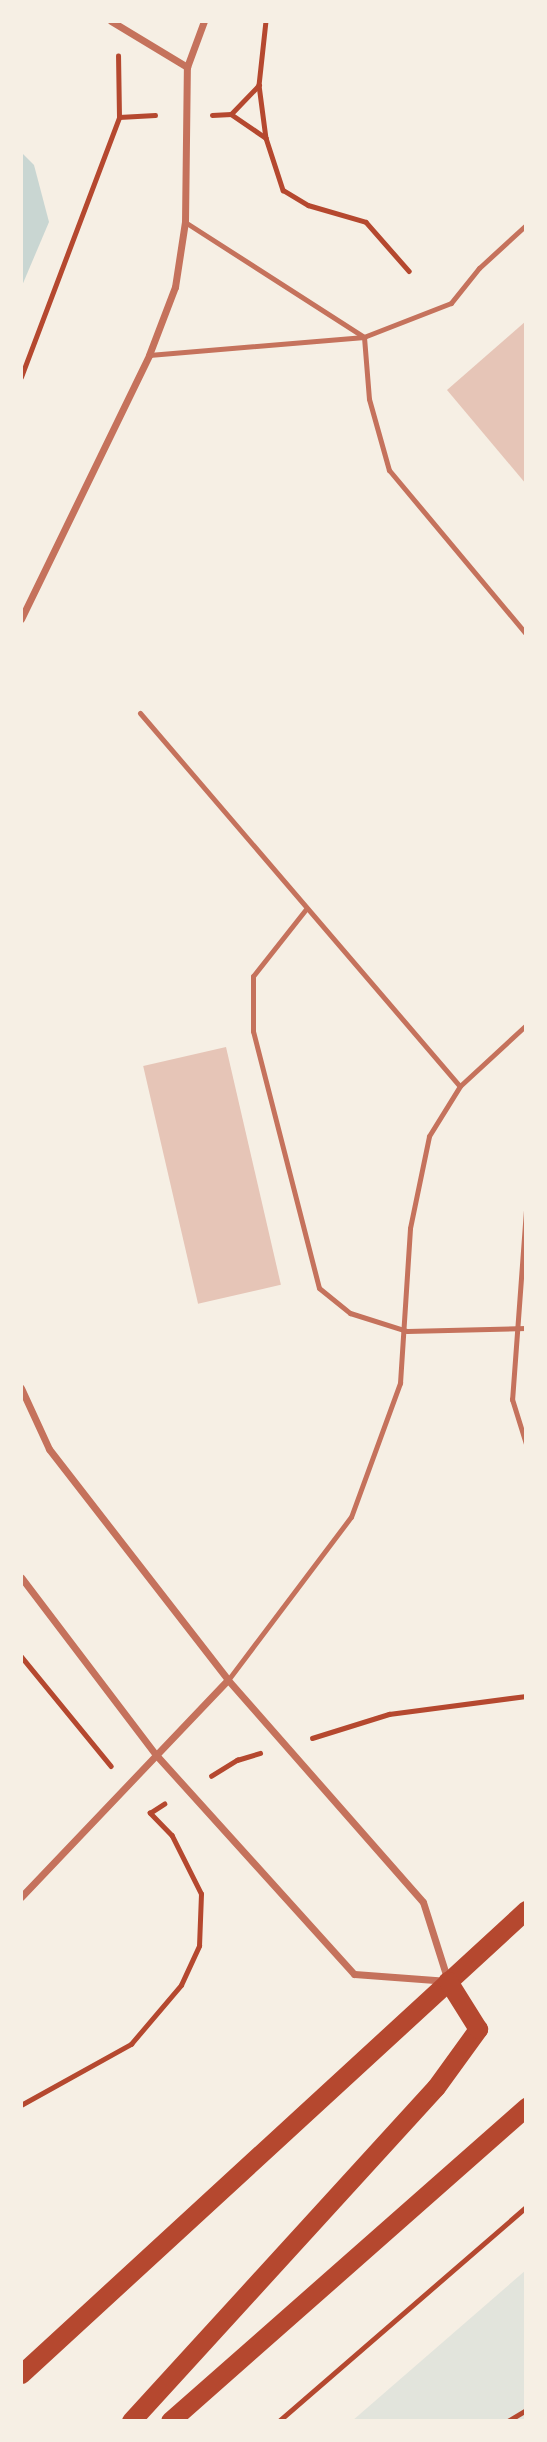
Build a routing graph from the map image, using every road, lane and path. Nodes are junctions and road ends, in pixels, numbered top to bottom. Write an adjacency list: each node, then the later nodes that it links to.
1 (111, 21): 5 (street)
2 (204, 21): 5 (street)
3 (266, 21): 6 (path)
4 (118, 48): 10 (path)
5 (187, 67): 12 (street)
6 (259, 86): 7 (path); 11 (path)
7 (231, 114): 9 (path); 11 (path)
8 (155, 115): 10 (path)
9 (208, 115)
10 (119, 117): 17 (path)
11 (266, 138): 14 (path)
12 (185, 222): 15 (lane); 16 (street)
13 (526, 225): 15 (lane)
14 (409, 271)
15 (364, 337): 16 (lane); 19 (lane)
16 (149, 355): 18 (street)
17 (21, 377)
18 (21, 619)
19 (526, 634)
20 (140, 713): 21 (lane)
21 (306, 909): 23 (lane); 26 (lane)
22 (526, 1025): 23 (lane)
23 (460, 1086): 26 (lane)
24 (526, 1210): 27 (lane)
25 (526, 1328): 27 (lane)
26 (407, 1331): 27 (lane); 32 (lane)
27 (514, 1331): 29 (lane)
28 (21, 1388): 32 (street)
29 (526, 1444)
30 (21, 1577): 33 (street)
31 (21, 1656): 34 (path)
32 (228, 1680): 33 (street); 38 (street)
33 (156, 1755): 34 (street); 38 (street)
34 (127, 1786): 35 (path); 36 (street)
35 (150, 1812)
36 (21, 1897)
37 (526, 1910): 38 (highway)
38 (448, 1981): 41 (highway); 43 (highway)
39 (526, 2108): 44 (highway)
40 (526, 2207): 45 (path)
41 (21, 2374)
42 (526, 2410): 46 (path)
43 (131, 2421)
44 (170, 2421)
45 (279, 2421)
46 (508, 2421)

